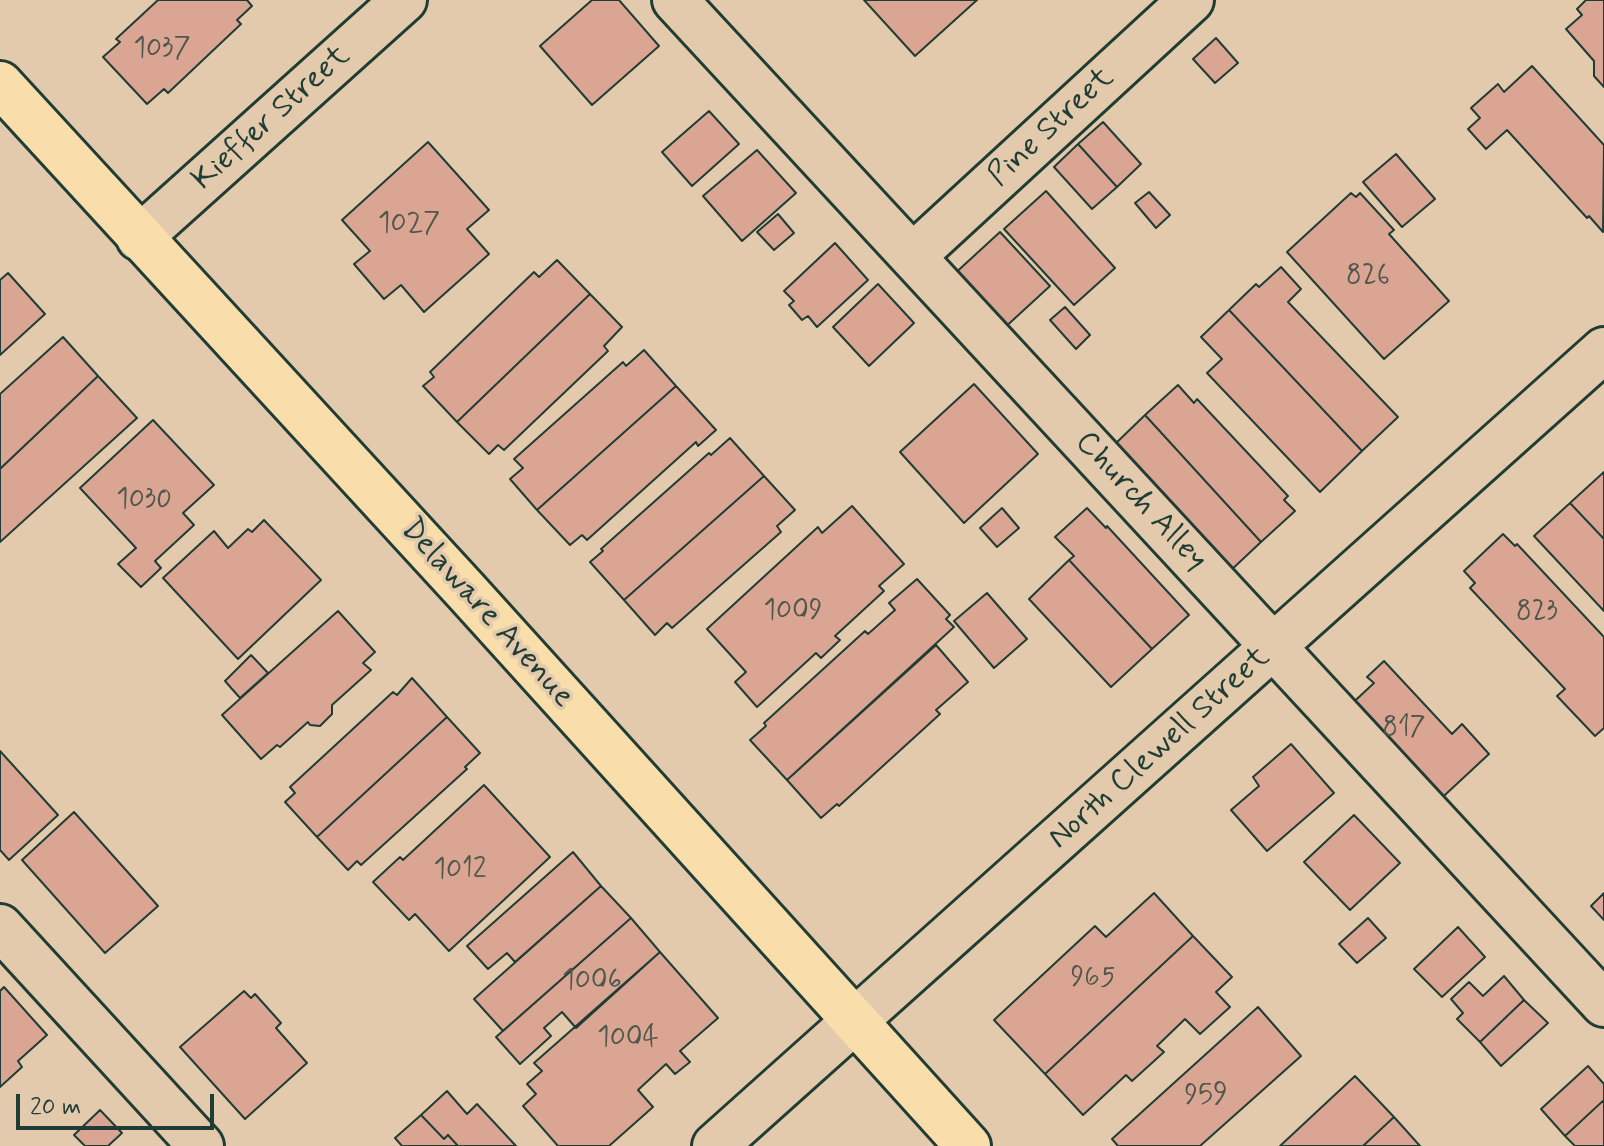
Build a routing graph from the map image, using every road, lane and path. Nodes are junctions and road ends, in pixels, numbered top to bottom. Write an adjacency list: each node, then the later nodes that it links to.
1 (404, 0): 5 (street, Kieffer Street)
2 (675, 0): 6 (street, Church Alley)
3 (1191, 0): 6 (street, Pine Street)
4 (0, 84): 5 (main road, Delaware Avenue)
5 (139, 238): 11 (main road, Delaware Avenue)
6 (913, 256): 8 (street, Church Alley)
7 (1604, 350): 8 (street, North Clewell Street)
8 (1275, 648): 10 (street, Church Alley); 11 (street, North Clewell Street)
9 (0, 927): 12 (street)
10 (1604, 1004)
11 (853, 1021): 13 (street, North Clewell Street); 14 (main road, Delaware Avenue)
12 (201, 1146)
13 (715, 1146)
14 (968, 1146)

